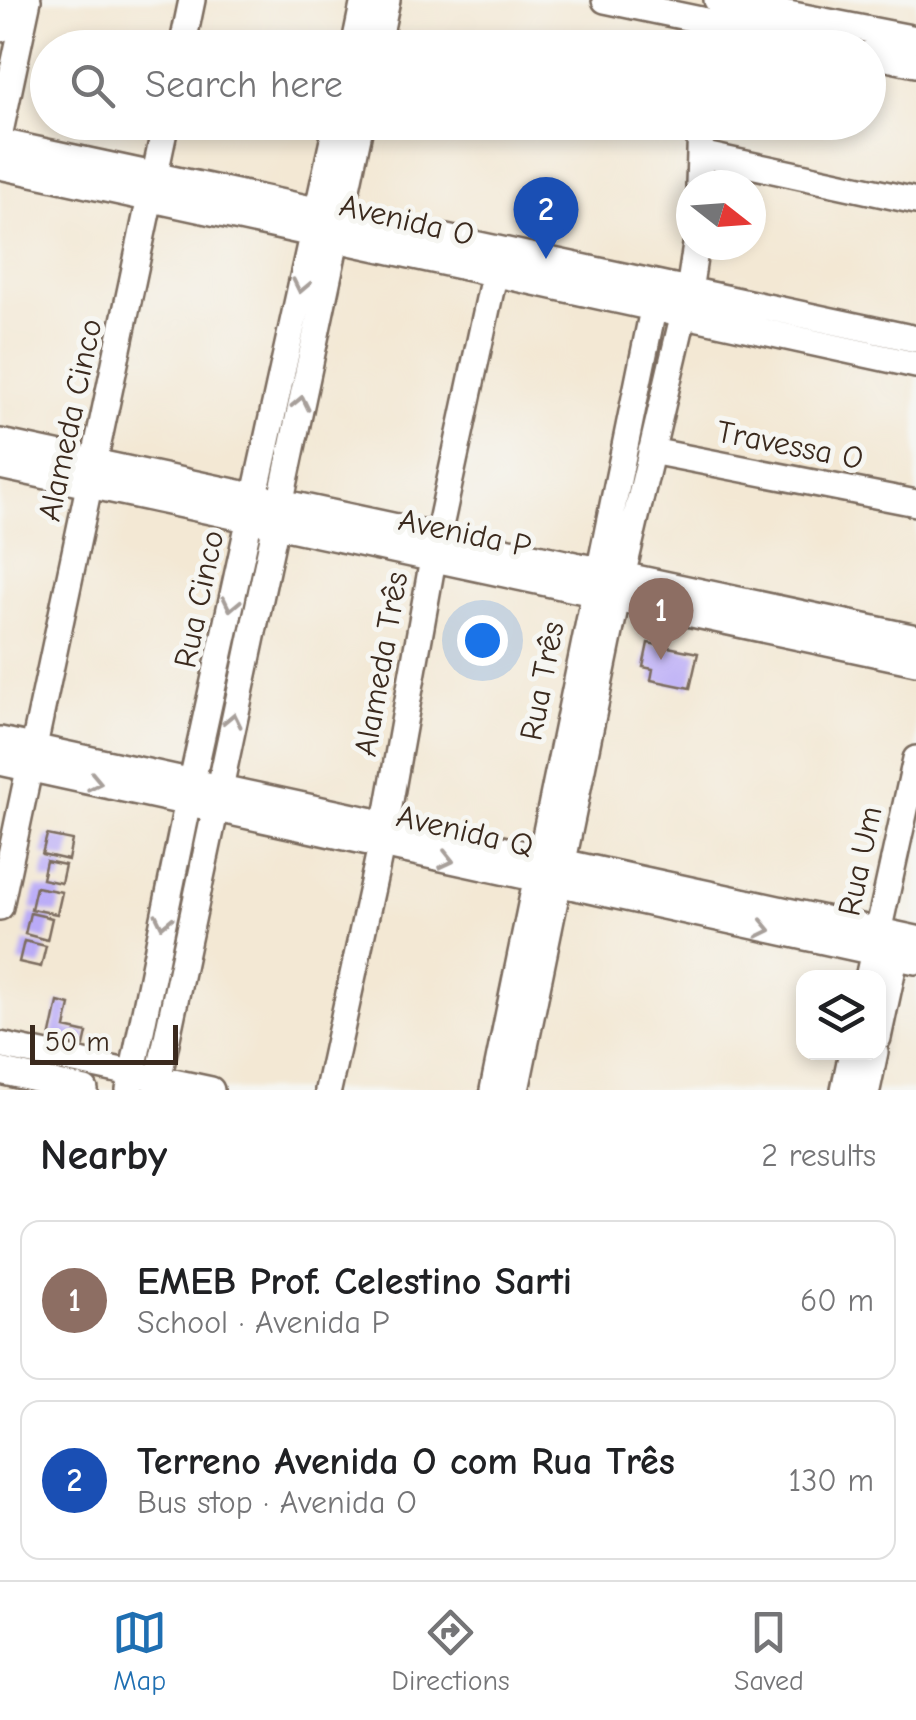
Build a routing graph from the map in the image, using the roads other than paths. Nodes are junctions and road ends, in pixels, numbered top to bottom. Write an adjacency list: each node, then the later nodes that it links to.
1 (6, 0): 8 (street)
2 (28, 0): 18 (street)
3 (192, 0): 9 (street)
4 (364, 0): 10 (street)
5 (387, 0): 11 (street)
6 (605, 0): 7 (street)
7 (709, 7): 12 (street); 13 (street)
8 (0, 29)
9 (186, 30)
10 (358, 30)
11 (381, 30)
12 (780, 30)
13 (858, 30)
14 (886, 34): 15 (street)
15 (916, 39)
16 (886, 58): 17 (street)
17 (916, 64)
18 (0, 132)
19 (162, 140): 27 (street, Alameda Cinco)
20 (335, 140): 29 (street, Rua Cinco)
21 (355, 140): 29 (street, Rua Cinco)
22 (700, 140): 24 (street)
23 (0, 142): 27 (street, Avenida O)
24 (700, 154): 26 (street); 28 (street)
25 (0, 166): 27 (street, Avenida O)
26 (699, 170)
27 (152, 186): 29 (street, Avenida O); 39 (street, Alameda Cinco)
28 (916, 201)
29 (327, 223): 31 (street, Avenida O); 41 (street, Rua Cinco)
30 (693, 260): 33 (street, Rua Três)
31 (498, 261): 32 (street, Avenida O); 42 (street, Alameda Três)
32 (656, 296): 33 (street, Avenida O); 43 (street, Rua Três)
33 (686, 302): 34 (street, Avenida O); 35 (street, Avenida O); 37 (street, Rua Três)
34 (916, 339)
35 (916, 365)
36 (0, 442): 39 (street, Avenida P)
37 (650, 451): 40 (street, Travessa O); 43 (street, Rua Três)
38 (0, 466): 39 (street, Avenida P)
39 (92, 473): 41 (street, Avenida P); 47 (street, Alameda Cinco)
40 (916, 504)
41 (265, 510): 42 (street, Avenida P); 50 (street, Rua Cinco, one-way to 50); 51 (street, Rua Cinco, one-way to 41)
42 (436, 548): 43 (street, Avenida P); 52 (street, Alameda Três)
43 (608, 584): 44 (street, Avenida P); 45 (street, Avenida P); 53 (street, Rua Três)
44 (916, 638)
45 (916, 662)
46 (0, 740): 47 (street, Avenida Q)
47 (32, 758): 49 (street, Avenida Q); 50 (street, Avenida Q); 54 (street, Alameda Cinco)
48 (916, 759): 55 (street, Rua Um)
49 (0, 762)
50 (190, 792): 51 (street, Avenida Q); 61 (street, Rua Cinco, one-way to 61)
51 (217, 797): 52 (street, Avenida Q); 62 (street, Rua Cinco)
52 (383, 834): 53 (street, Avenida Q); 65 (street, Alameda Três)
53 (548, 872): 55 (street, Avenida Q); 66 (street, Rua Três); 67 (street, Rua Três)
54 (0, 907)
55 (893, 950): 56 (street, Rua Um)
56 (886, 991)
57 (0, 1045): 61 (street)
58 (850, 1060): 68 (street)
59 (873, 1060): 69 (street)
60 (0, 1071): 63 (street)
61 (130, 1082): 62 (street)
62 (158, 1084): 64 (street)
63 (85, 1090)
64 (212, 1090)
65 (328, 1090)
66 (493, 1090)
67 (516, 1090)
68 (844, 1090)
69 (867, 1090)

